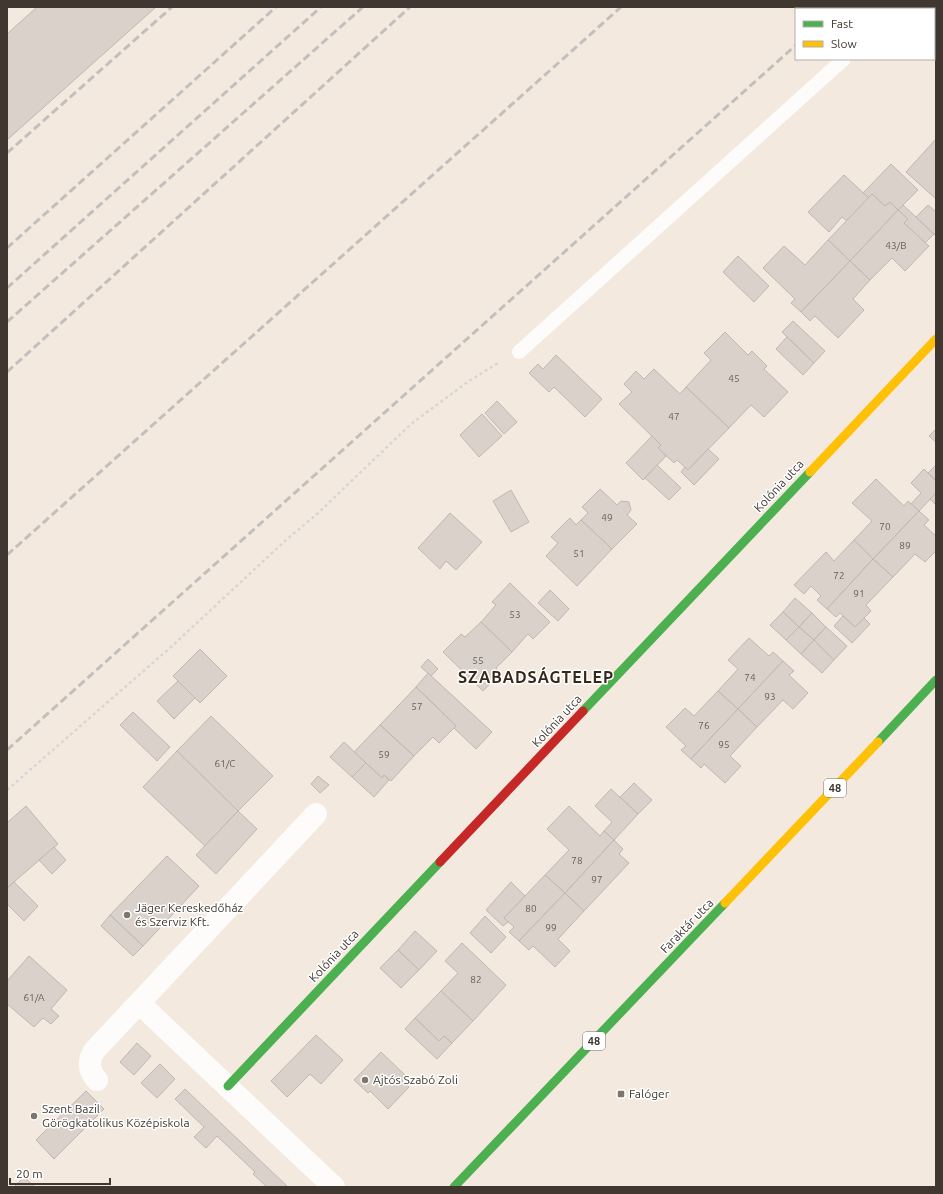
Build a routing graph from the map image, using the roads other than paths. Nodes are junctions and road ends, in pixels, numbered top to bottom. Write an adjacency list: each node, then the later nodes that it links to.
1 (843, 60): 3 (lane)
2 (936, 339): 8 (street, Kolónia utca)
3 (519, 352)
4 (936, 680): 10 (street, Faraktár utca / 48)
5 (316, 814): 6 (street)
6 (138, 1003): 7 (street); 8 (street)
7 (97, 1080)
8 (228, 1086): 9 (street)
9 (334, 1187)
10 (454, 1187)

